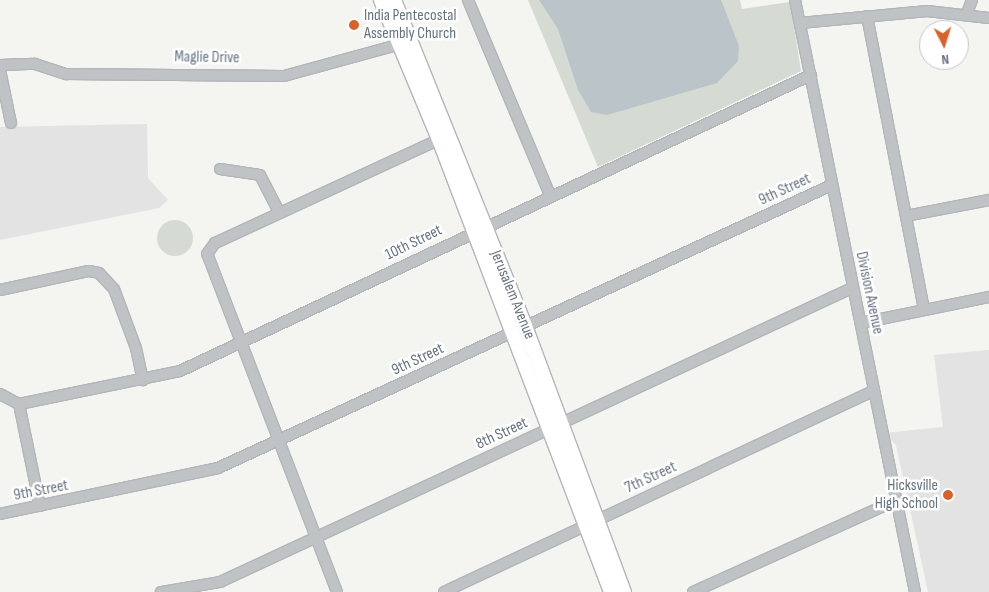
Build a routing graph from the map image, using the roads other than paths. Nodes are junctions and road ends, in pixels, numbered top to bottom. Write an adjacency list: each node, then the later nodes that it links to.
1 (381, 0): 10 (main road, Jerusalem Avenue)
2 (394, 0): 10 (main road, Jerusalem Avenue)
3 (468, 0): 18 (street)
4 (795, 0): 9 (street, Division Avenue)
5 (972, 0): 6 (street)
6 (967, 12): 7 (street); 8 (street)
7 (867, 16): 9 (street); 21 (street)
8 (989, 18)
9 (800, 23): 13 (street, Division Avenue)
10 (405, 43): 11 (street, Maglie Drive); 15 (main road, Jerusalem Avenue)
11 (0, 65)
12 (0, 70): 14 (street)
13 (811, 75): 17 (street, Division Avenue); 18 (street, 10th Street)
14 (11, 123)
15 (444, 136): 20 (street); 22 (main road, Jerusalem Avenue)
16 (220, 169): 20 (street)
17 (832, 185): 23 (street, Division Avenue); 28 (street, 9th Street)
18 (550, 195): 22 (street, 10th Street)
19 (989, 200): 21 (street)
20 (279, 212): 30 (street)
21 (906, 216): 26 (street)
22 (479, 228): 28 (main road, Jerusalem Avenue); 29 (main road, Jerusalem Avenue); 30 (street, 10th Street)
23 (852, 288): 27 (street, Division Avenue); 35 (street, 8th Street)
24 (0, 290): 31 (street)
25 (989, 297): 26 (street)
26 (924, 310): 27 (street)
27 (861, 323): 32 (street, Division Avenue)
28 (525, 326): 29 (street, 9th Street); 35 (main road, Jerusalem Avenue)
29 (511, 332): 35 (main road, Jerusalem Avenue); 36 (street, 9th Street)
30 (240, 343): 31 (street, 10th Street); 36 (street)
31 (143, 380): 34 (street, 10th Street)
32 (872, 392): 37 (street, Division Avenue); 40 (street, 7th Street)
33 (0, 394): 34 (street)
34 (19, 404): 38 (street)
35 (554, 426): 40 (main road, Jerusalem Avenue); 41 (street, 8th Street)
36 (277, 441): 38 (street, 9th Street); 41 (street)
37 (897, 500): 47 (street); 48 (street, Division Avenue)
38 (40, 506): 39 (street, 9th Street)
39 (0, 514)
40 (590, 523): 44 (street, 7th Street); 45 (main road, Jerusalem Avenue); 46 (main road, Jerusalem Avenue)
41 (315, 537): 42 (street, 8th Street); 43 (street)
42 (161, 592)
43 (337, 592)
44 (444, 592)
45 (610, 592)
46 (624, 592)
47 (692, 592)
48 (915, 592)

